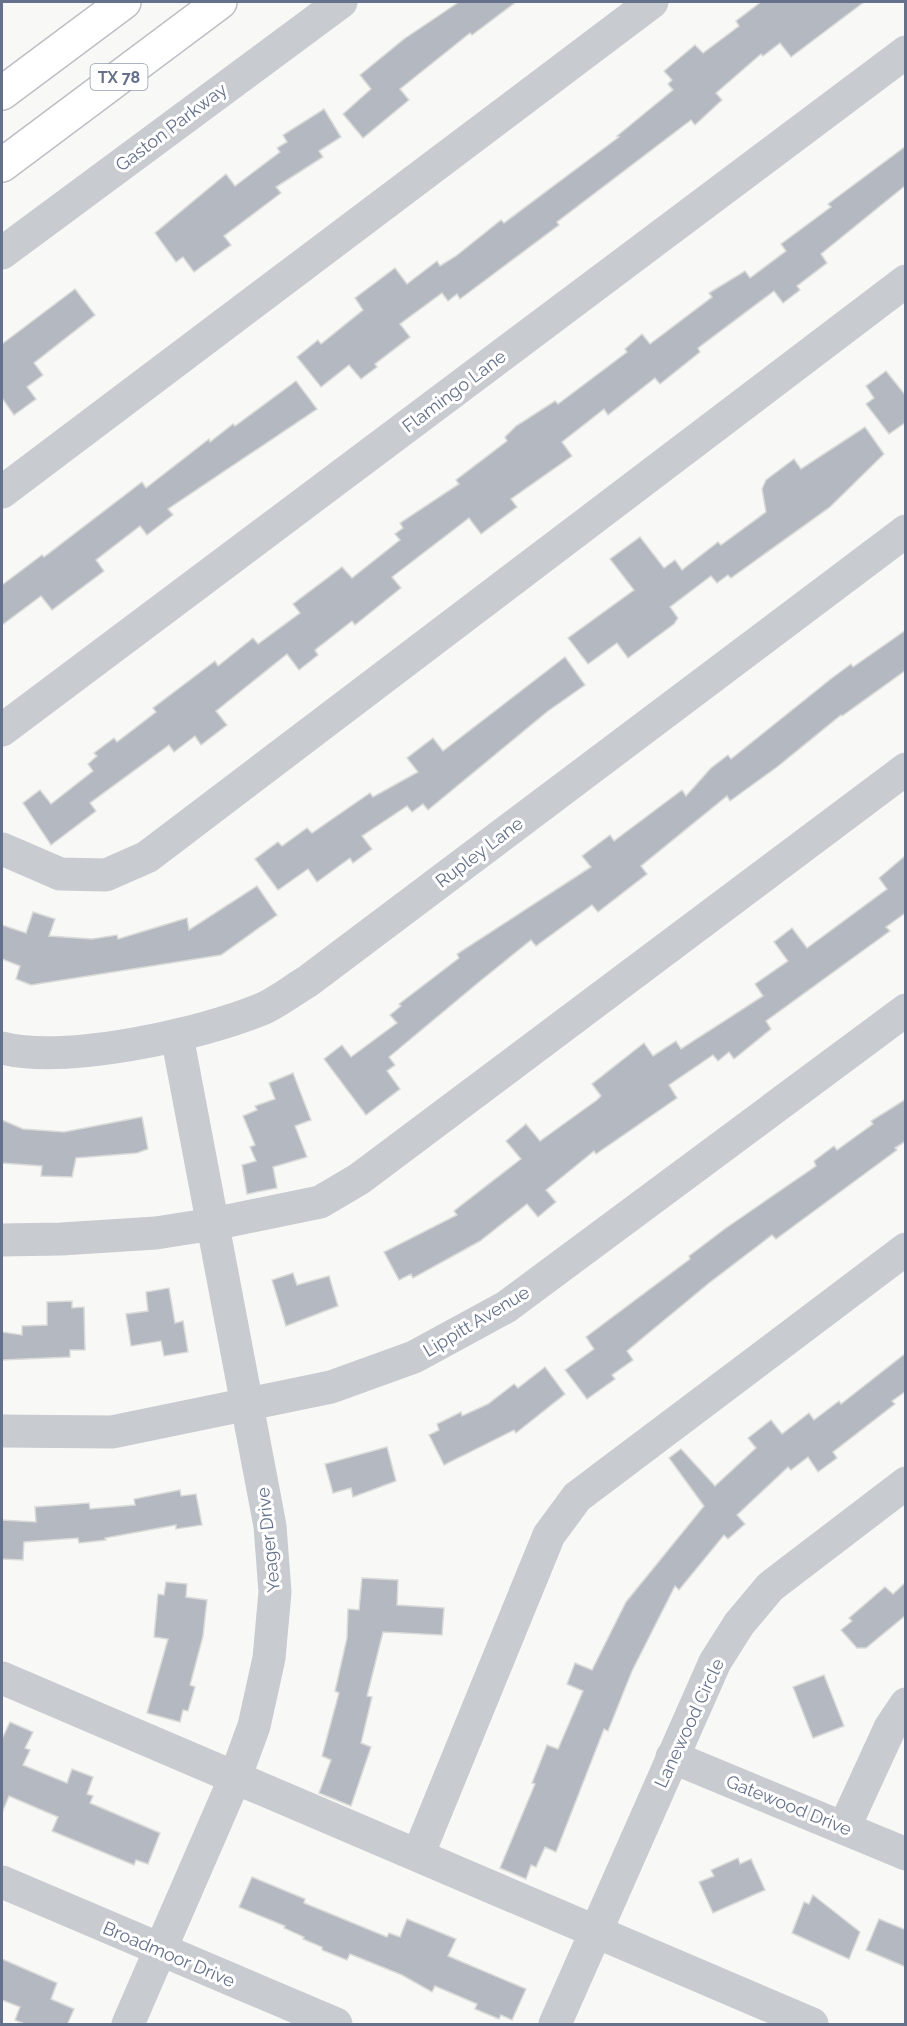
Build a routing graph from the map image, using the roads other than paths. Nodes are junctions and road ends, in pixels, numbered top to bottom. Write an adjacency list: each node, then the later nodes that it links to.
1 (124, 2): 6 (main road)
2 (220, 2): 7 (main road, TX 78)
3 (341, 2): 8 (street, Gaston Parkway)
4 (652, 2): 10 (street)
5 (906, 52): 12 (street, Flamingo Lane)
6 (2, 93)
7 (7, 154)
8 (2, 253)
9 (906, 281): 14 (street)
10 (2, 492)
11 (906, 531): 16 (street, Rupley Lane)
12 (2, 730)
13 (906, 769): 18 (street)
14 (2, 849)
15 (906, 1010): 21 (street, Lippitt Avenue)
16 (177, 1036): 17 (street, Rupley Lane); 18 (street, Yeager Drive)
17 (2, 1048)
18 (213, 1224): 19 (street); 21 (street, Yeager Drive)
19 (2, 1240)
20 (906, 1249): 30 (street)
21 (248, 1406): 22 (street, Lippitt Avenue); 27 (street, Yeager Drive)
22 (2, 1431)
23 (906, 1483): 26 (street, Lanewood Circle)
24 (2, 1677): 27 (street)
25 (906, 1704): 28 (street)
26 (672, 1757): 28 (street, Gatewood Drive); 32 (street, Lanewood Circle)
27 (235, 1778): 30 (street); 33 (street, Yeager Drive)
28 (844, 1828): 29 (street, Gatewood Drive)
29 (906, 1854)
30 (418, 1855): 32 (street)
31 (2, 1882): 33 (street, Broadmoor Drive)
32 (597, 1932): 36 (street, Lanewood Circle); 37 (street)
33 (161, 1950): 34 (street, Yeager Drive); 35 (street, Broadmoor Drive)
34 (128, 2025)
35 (336, 2025)
36 (555, 2025)
37 (812, 2025)

